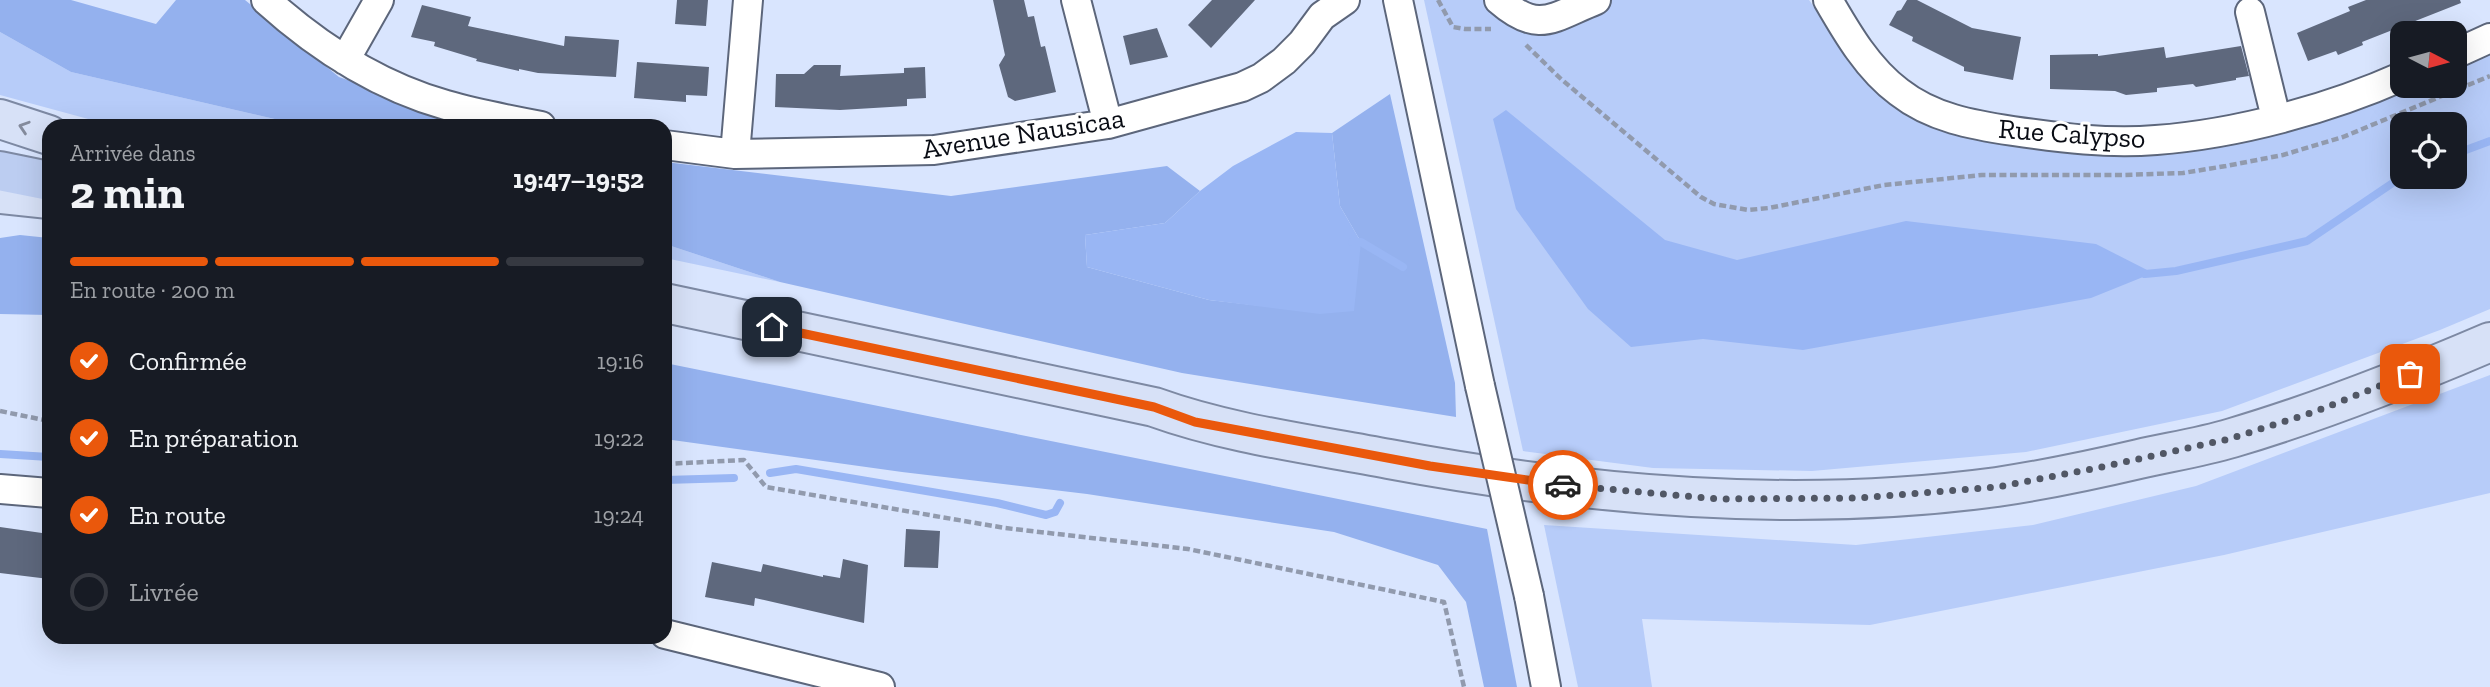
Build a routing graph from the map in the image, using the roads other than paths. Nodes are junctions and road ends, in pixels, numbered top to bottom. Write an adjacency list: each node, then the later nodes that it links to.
1 (266, 0): 13 (street)
2 (379, 0): 13 (street)
3 (748, 0): 22 (street)
4 (1076, 0): 18 (street)
5 (1345, 0): 18 (street, Avenue Nausicaa)
6 (1398, 0): 36 (street, bridge)
7 (1499, 0): 8 (street)
8 (1596, 0)
9 (1828, 0): 15 (street, Rue Calypso)
10 (2250, 12): 15 (street)
11 (2490, 37): 12 (street)
12 (2468, 48)
13 (345, 60): 17 (street)
14 (2390, 81): 15 (street, Rue Calypso)
15 (2276, 118)
16 (0, 119): 19 (main road, one-way to 16)
17 (509, 119)
18 (1108, 124): 22 (street, Avenue Nausicaa)
19 (42, 133)
20 (672, 146): 22 (street, Avenue Nausicaa)
21 (0, 153): 23 (highway)
22 (735, 155)
23 (42, 161)
24 (0, 171): 25 (highway)
25 (42, 180)
26 (0, 194): 27 (main road)
27 (42, 198)
28 (672, 305): 31 (main road)
29 (672, 327): 31 (main road)
30 (2490, 342): 31 (main road)
31 (1195, 422)
32 (0, 489): 33 (street)
33 (42, 492)
34 (672, 636): 35 (street)
35 (880, 687)
36 (1546, 687)

